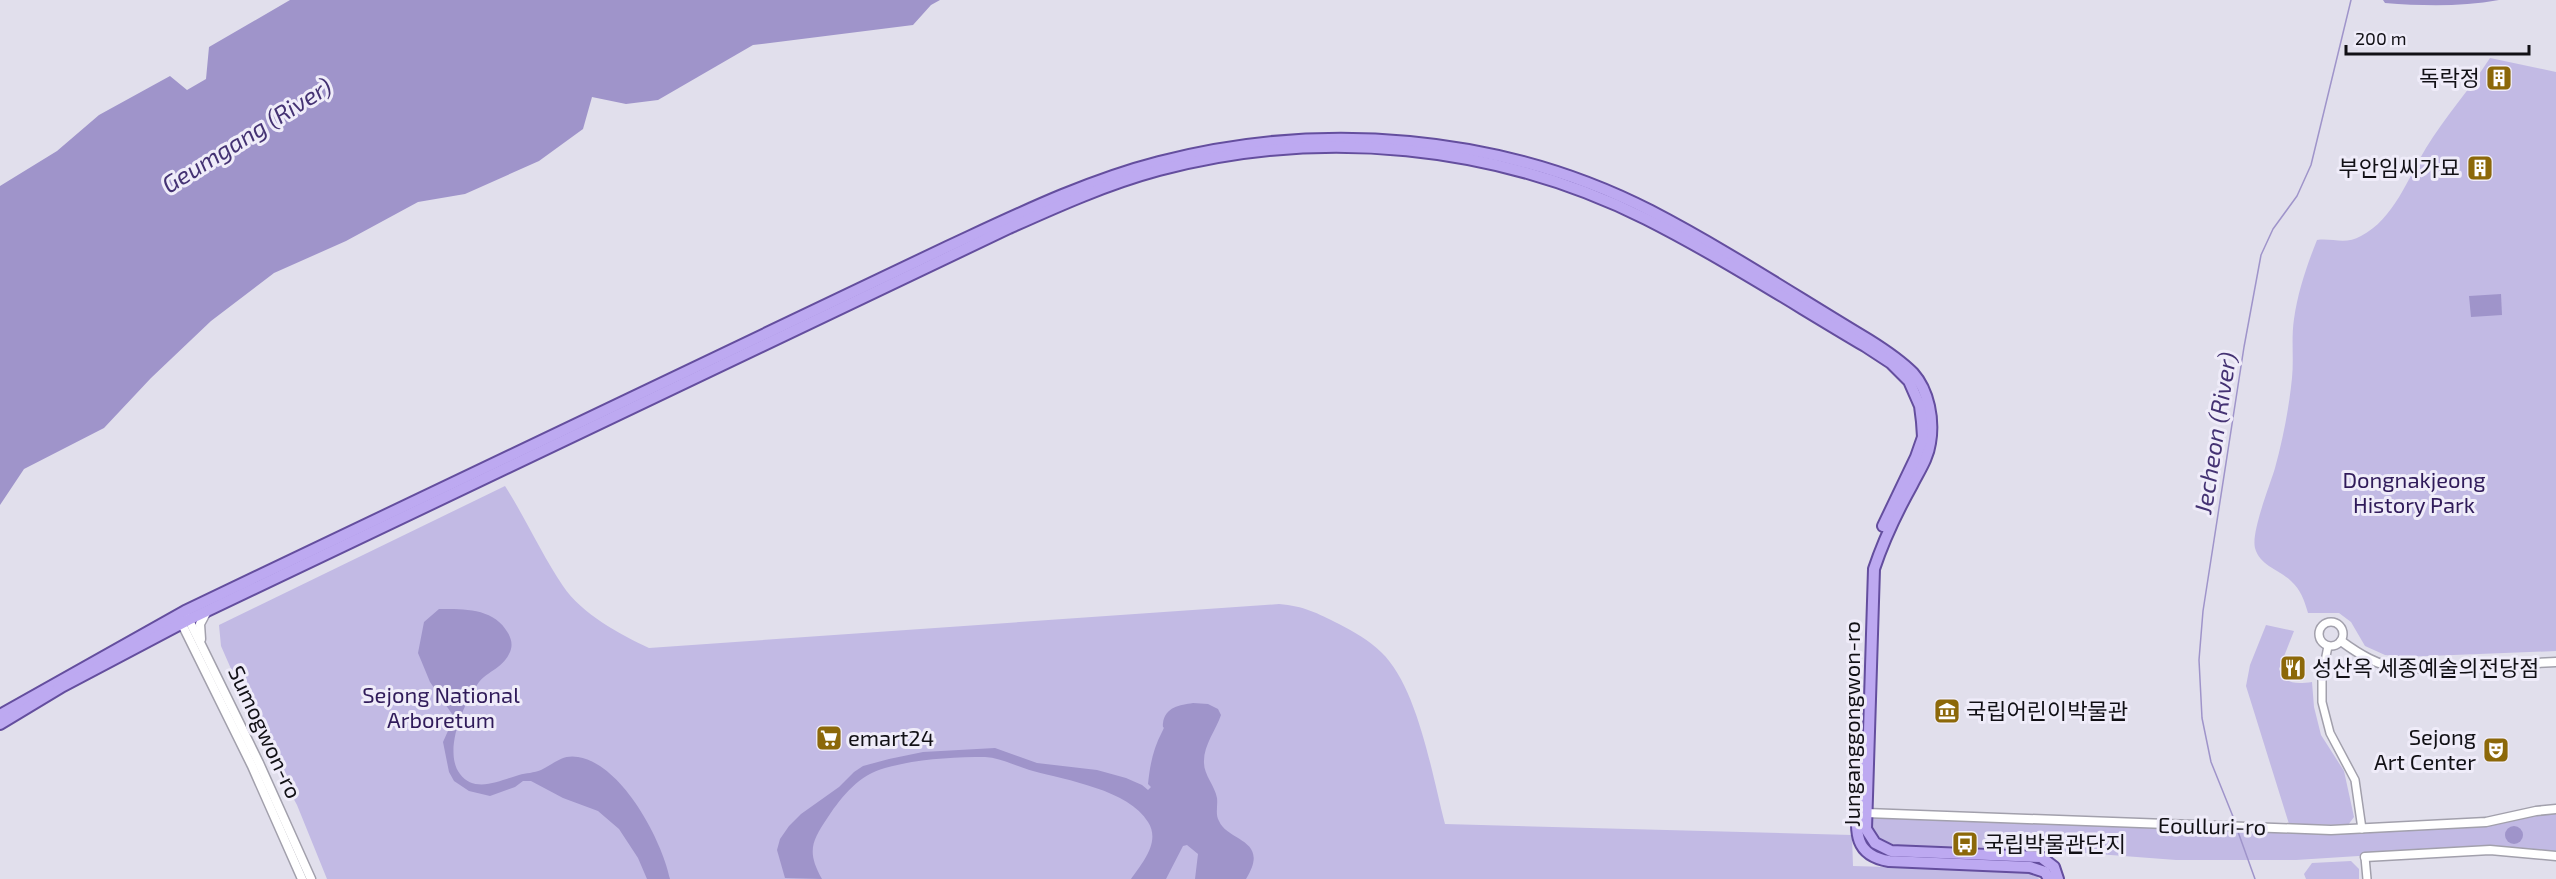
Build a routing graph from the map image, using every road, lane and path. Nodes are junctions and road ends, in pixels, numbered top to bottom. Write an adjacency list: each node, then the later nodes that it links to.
1 (1867, 343): 2 (main road); 3 (main road); 4 (main road)
2 (1927, 420): 13 (main road, Junganggongwon-ro); 19 (main road, Junganggongwon-ro)
3 (207, 611): 4 (main road); 7 (street)
4 (183, 617): 5 (main road); 7 (street, Sumogwon-ro); 10 (main road)
5 (164, 632): 7 (street); 11 (main road)
6 (2341, 642): 8 (street); 8 (street); 9 (street)
7 (198, 645): 17 (street, Sumogwon-ro); 18 (street, Sumogwon-ro)
8 (2328, 646): 14 (street)
9 (2556, 662)
10 (0, 715)
11 (0, 724)
12 (2556, 809): 14 (street, Eoulluri-ro)
13 (1866, 813): 14 (street, Eoulluri-ro); 20 (main road, Junganggongwon-ro)
14 (2362, 829)
15 (2556, 856): 16 (street)
16 (2365, 857): 21 (street)
17 (302, 879)
18 (311, 879)
19 (2049, 879)
20 (2058, 879)
21 (2367, 879)

